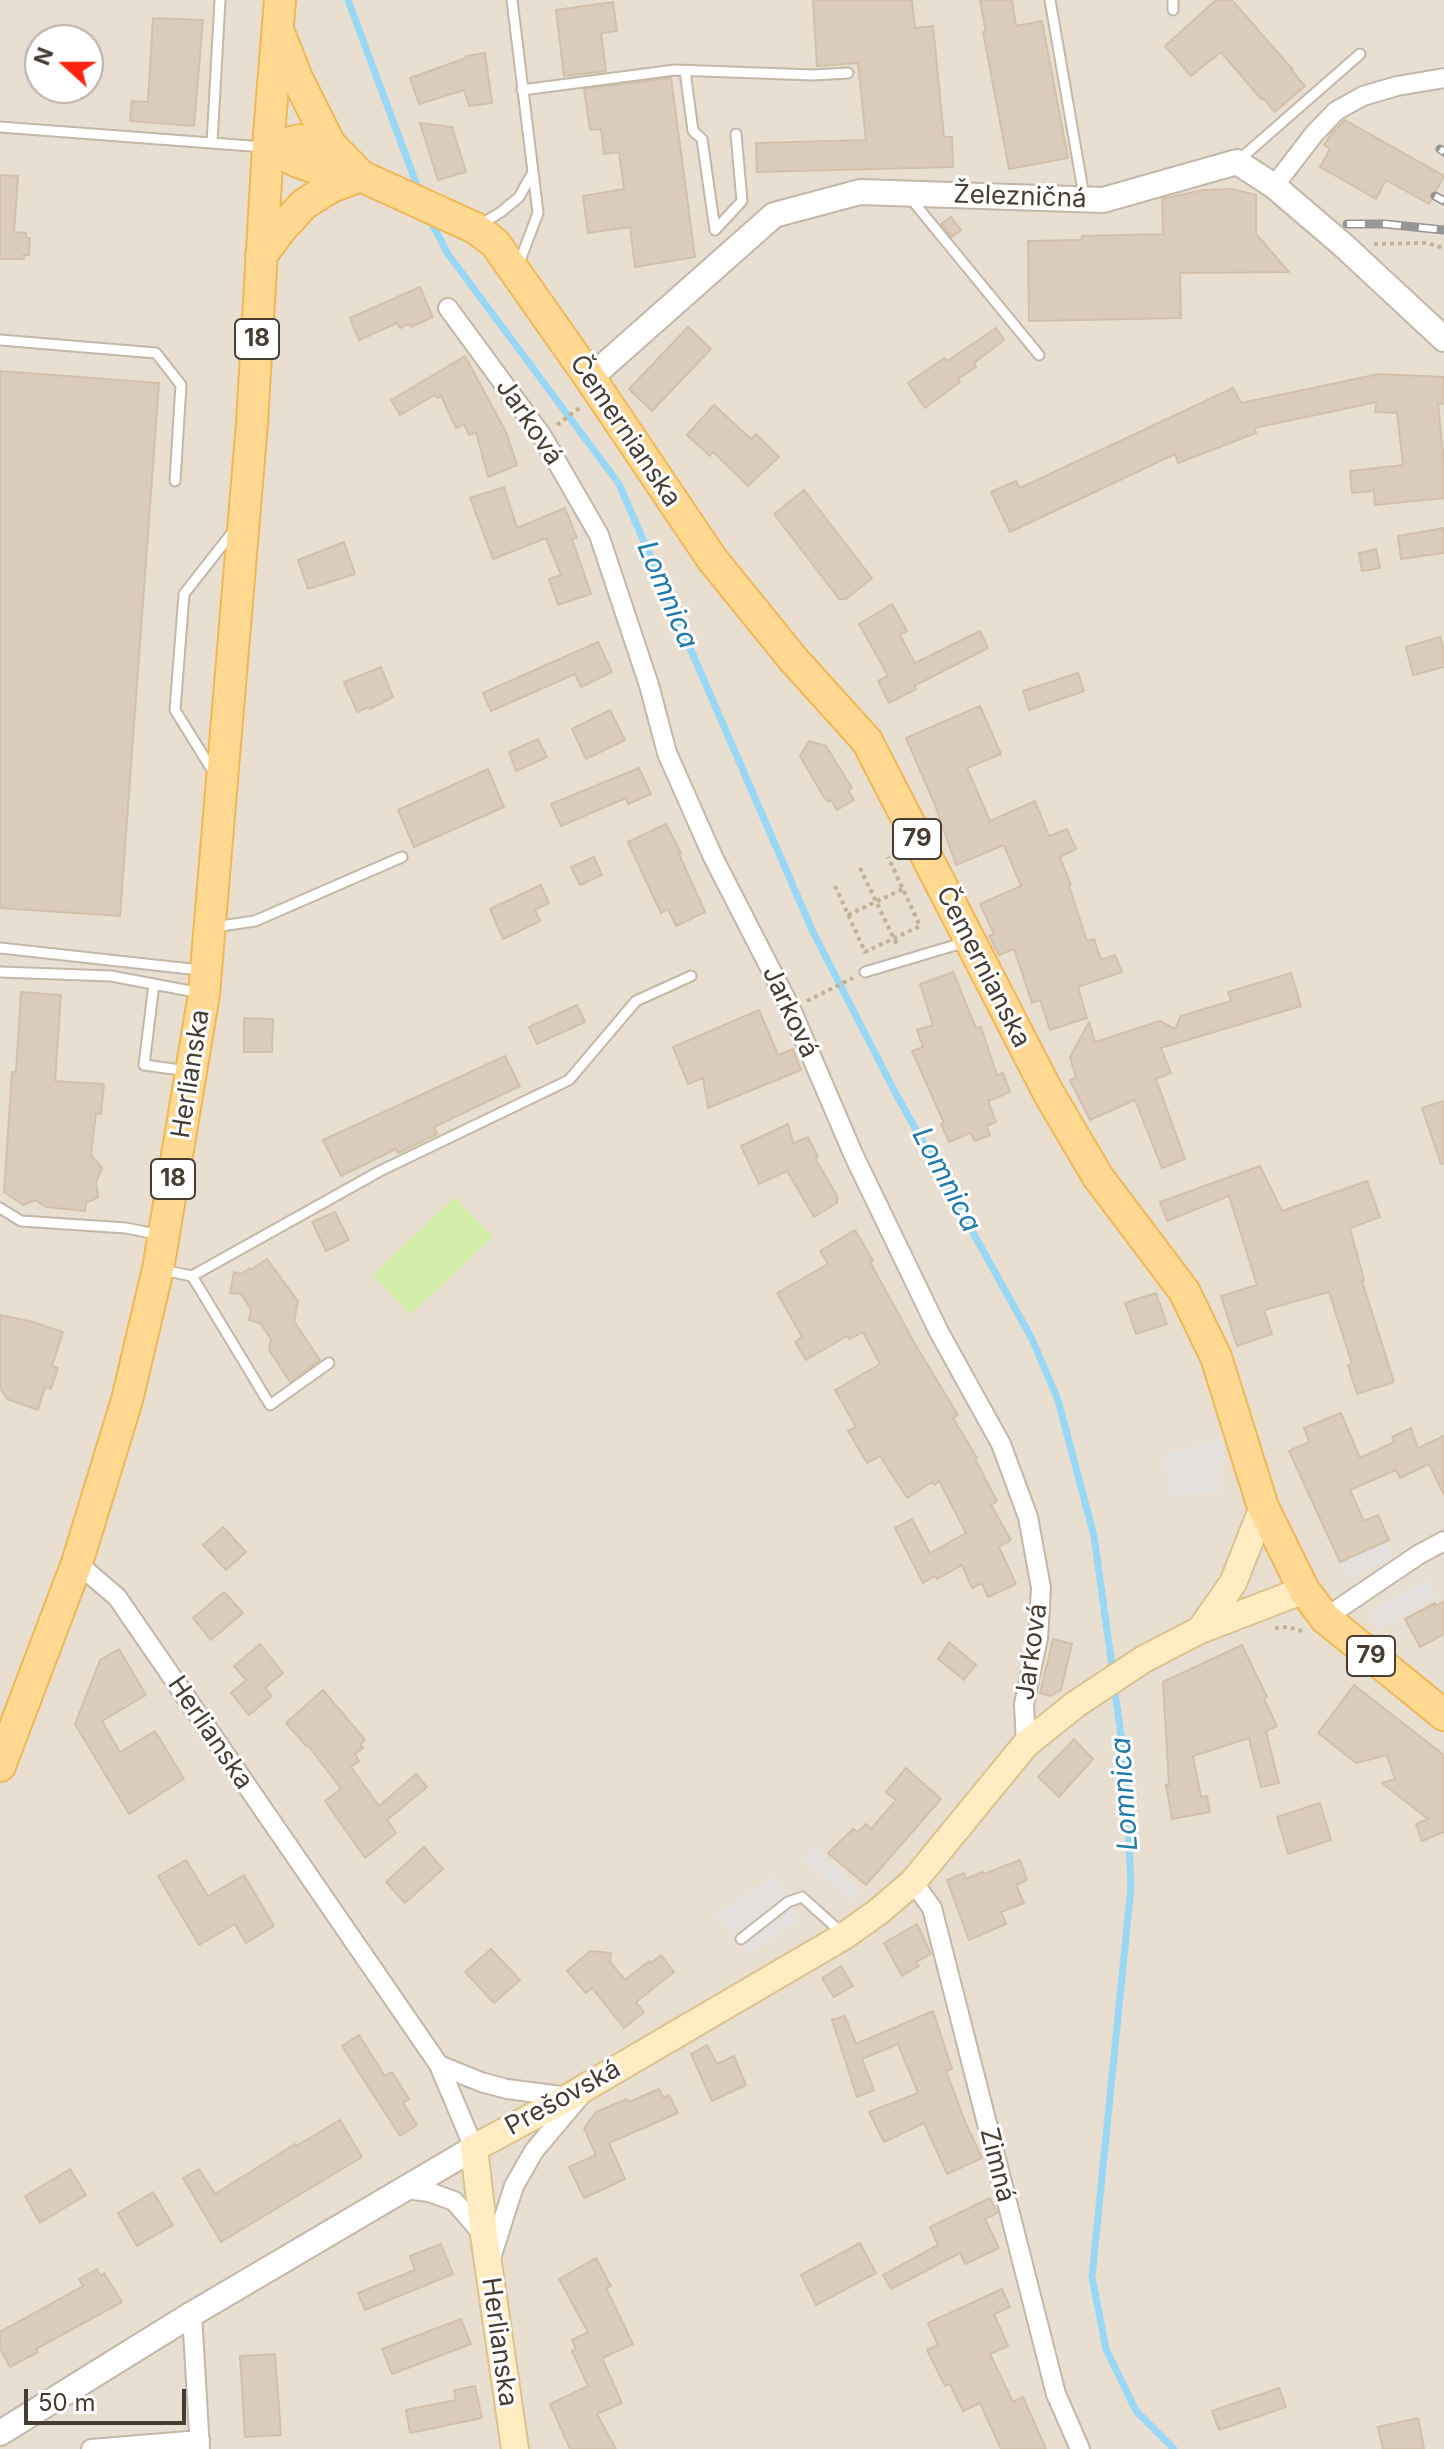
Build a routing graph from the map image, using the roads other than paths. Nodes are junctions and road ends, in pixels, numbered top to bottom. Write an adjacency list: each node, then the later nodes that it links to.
1 (220, 0): 12 (lane)
2 (512, 0): 9 (lane)
3 (1050, 0): 20 (lane)
4 (279, 15): 13 (main road, Čemernianska); 14 (main road, 18)
5 (1360, 54): 15 (lane)
6 (685, 71): 7 (lane); 9 (lane); 11 (lane)
7 (848, 73)
8 (1444, 78): 18 (street)
9 (522, 90): 16 (lane)
10 (0, 127): 12 (lane)
11 (736, 134)
12 (212, 143): 14 (lane)
13 (330, 144): 14 (main road); 17 (main road, Čemernianska / 79)
14 (268, 147): 17 (main road); 22 (main road, Herlianska / 18)
15 (1237, 162): 18 (street); 20 (street, Železničná)
16 (532, 174): 21 (lane); 23 (lane)
17 (361, 176): 21 (main road, Čemernianska / 79); 22 (main road)
18 (1274, 186): 25 (street)
19 (906, 193): 20 (street, Železničná); 27 (lane); 28 (street, Železničná)
20 (1085, 199)
21 (475, 228): 23 (main road, Čemernianska / 79)
22 (261, 256): 30 (main road, Herlianska / 18)
23 (515, 272): 28 (main road, Čemernianska / 79)
24 (448, 308): 54 (street, Jarková)
25 (1444, 339)
26 (0, 340): 29 (lane)
27 (1039, 355)
28 (586, 392): 34 (main road, Čemernianska / 79)
29 (175, 481)
30 (244, 517): 31 (main road, Herlianska / 18); 31 (lane)
31 (222, 786): 33 (main road, Herlianska / 18)
32 (402, 857): 33 (lane)
33 (211, 927): 39 (main road, Herlianska / 18)
34 (969, 941): 37 (lane); 47 (main road, Čemernianska / 79)
35 (0, 948): 39 (lane)
36 (0, 972): 40 (lane)
37 (865, 972)
38 (691, 976): 45 (lane)
39 (206, 982): 40 (lane); 41 (main road, Herlianska / 18)
40 (154, 984): 41 (lane)
41 (191, 1071): 43 (main road, Herlianska / 18)
42 (0, 1208): 43 (lane)
43 (164, 1235): 44 (main road, Herlianska / 18)
44 (158, 1269): 45 (lane); 49 (main road, Herlianska / 18)
45 (192, 1276): 46 (lane)
46 (329, 1363)
47 (1263, 1507): 50 (main road, Čemernianska / 79); 52 (main road)
48 (1444, 1541): 51 (street)
49 (77, 1563): 55 (main road, 18); 59 (street, Herlianska)
50 (1304, 1590): 51 (main road, Čemernianska / 79); 52 (main road, Prešovská)
51 (1319, 1627): 53 (main road, Čemernianska / 79)
52 (1200, 1630): 54 (main road, Prešovská)
53 (1444, 1715)
54 (1026, 1744): 56 (main road, Prešovská)
55 (0, 1766)
56 (913, 1882): 57 (main road, Prešovská); 70 (street, Zimná)
57 (844, 1936): 58 (lane); 60 (main road, Prešovská)
58 (741, 1939)
59 (439, 2065): 60 (street); 61 (street, Herlianska)
60 (579, 2091): 61 (main road, Prešovská); 64 (street)
61 (474, 2148): 62 (street, Prešovská); 63 (main road, Herlianska)
62 (405, 2189): 63 (street); 65 (street, Prešovská)
63 (484, 2235): 64 (main road, Herlianska)
64 (488, 2268): 69 (main road, Herlianska)
65 (192, 2314): 66 (street, Prešovská); 67 (street)
66 (0, 2433)
67 (200, 2444): 68 (street)
68 (91, 2449)
69 (515, 2449)
70 (1080, 2449)

